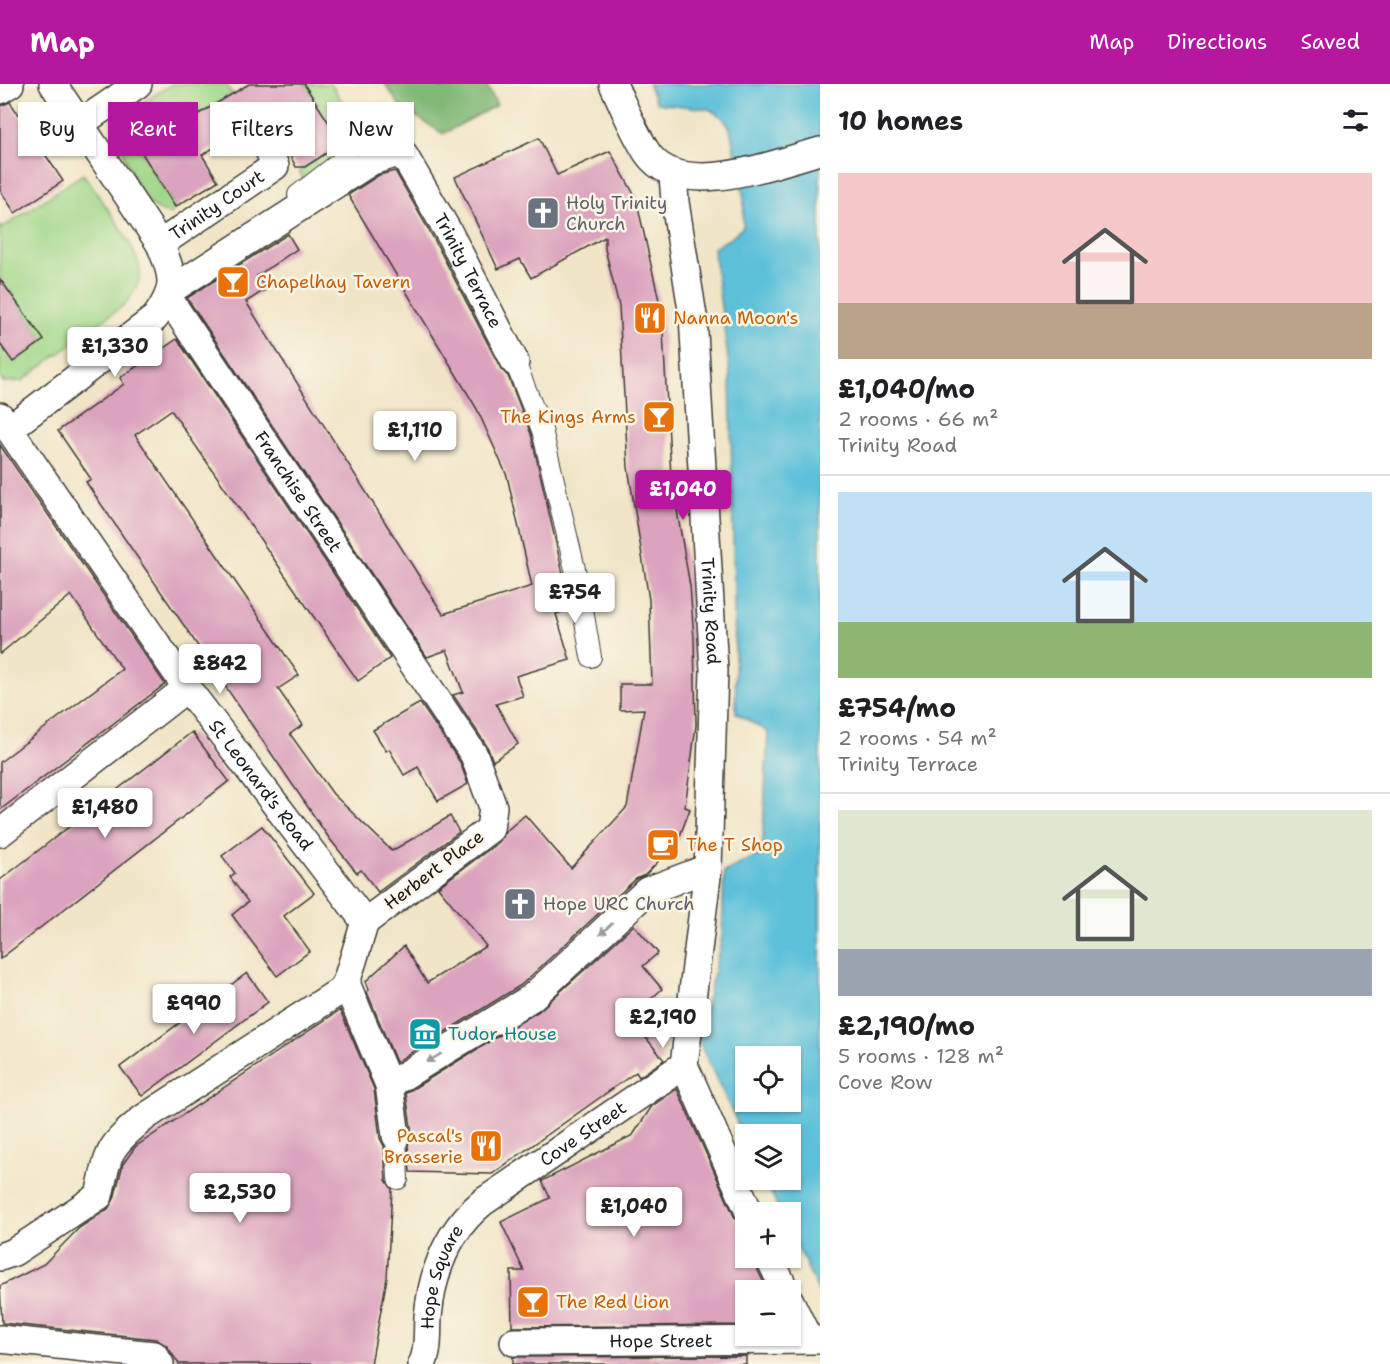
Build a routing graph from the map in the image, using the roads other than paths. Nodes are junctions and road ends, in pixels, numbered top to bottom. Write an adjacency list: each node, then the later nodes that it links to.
1 (10, 84): 5 (street)
2 (53, 84): 6 (street, Franchise Street)
3 (138, 84): 7 (street)
4 (613, 84): 12 (street)
5 (0, 90)
6 (66, 102)
7 (96, 113)
8 (96, 146): 13 (street, Franchise Street)
9 (820, 152): 12 (street)
10 (271, 156): 13 (street, Trinity Court)
11 (347, 158): 14 (street)
12 (673, 175): 21 (street, Trinity Road)
13 (160, 244): 14 (street, Franchise Street)
14 (170, 295): 15 (street, Trinity Terrace); 16 (street); 18 (street, Franchise Street)
15 (515, 362): 17 (street, Trinity Terrace)
16 (4, 423): 19 (street, St Leonard's Road)
17 (591, 657)
18 (428, 686): 22 (street, Herbert Place)
19 (187, 688): 20 (street); 22 (street, St Leonard's Road)
20 (0, 833)
21 (708, 868): 24 (street, Trinity Road); 25 (street, one-way to 25)
22 (365, 922): 23 (street)
23 (346, 983): 25 (street); 30 (street)
24 (684, 1065): 28 (street, Cove Street); 29 (street)
25 (389, 1085): 26 (street)
26 (396, 1136): 27 (street)
27 (398, 1179)
28 (483, 1202): 36 (street, Hope Square)
29 (745, 1202)
30 (0, 1257)
31 (801, 1319): 33 (street)
32 (0, 1339): 35 (street)
33 (814, 1339): 34 (street, Hope Street)
34 (514, 1342)
35 (160, 1364)
36 (422, 1364)

